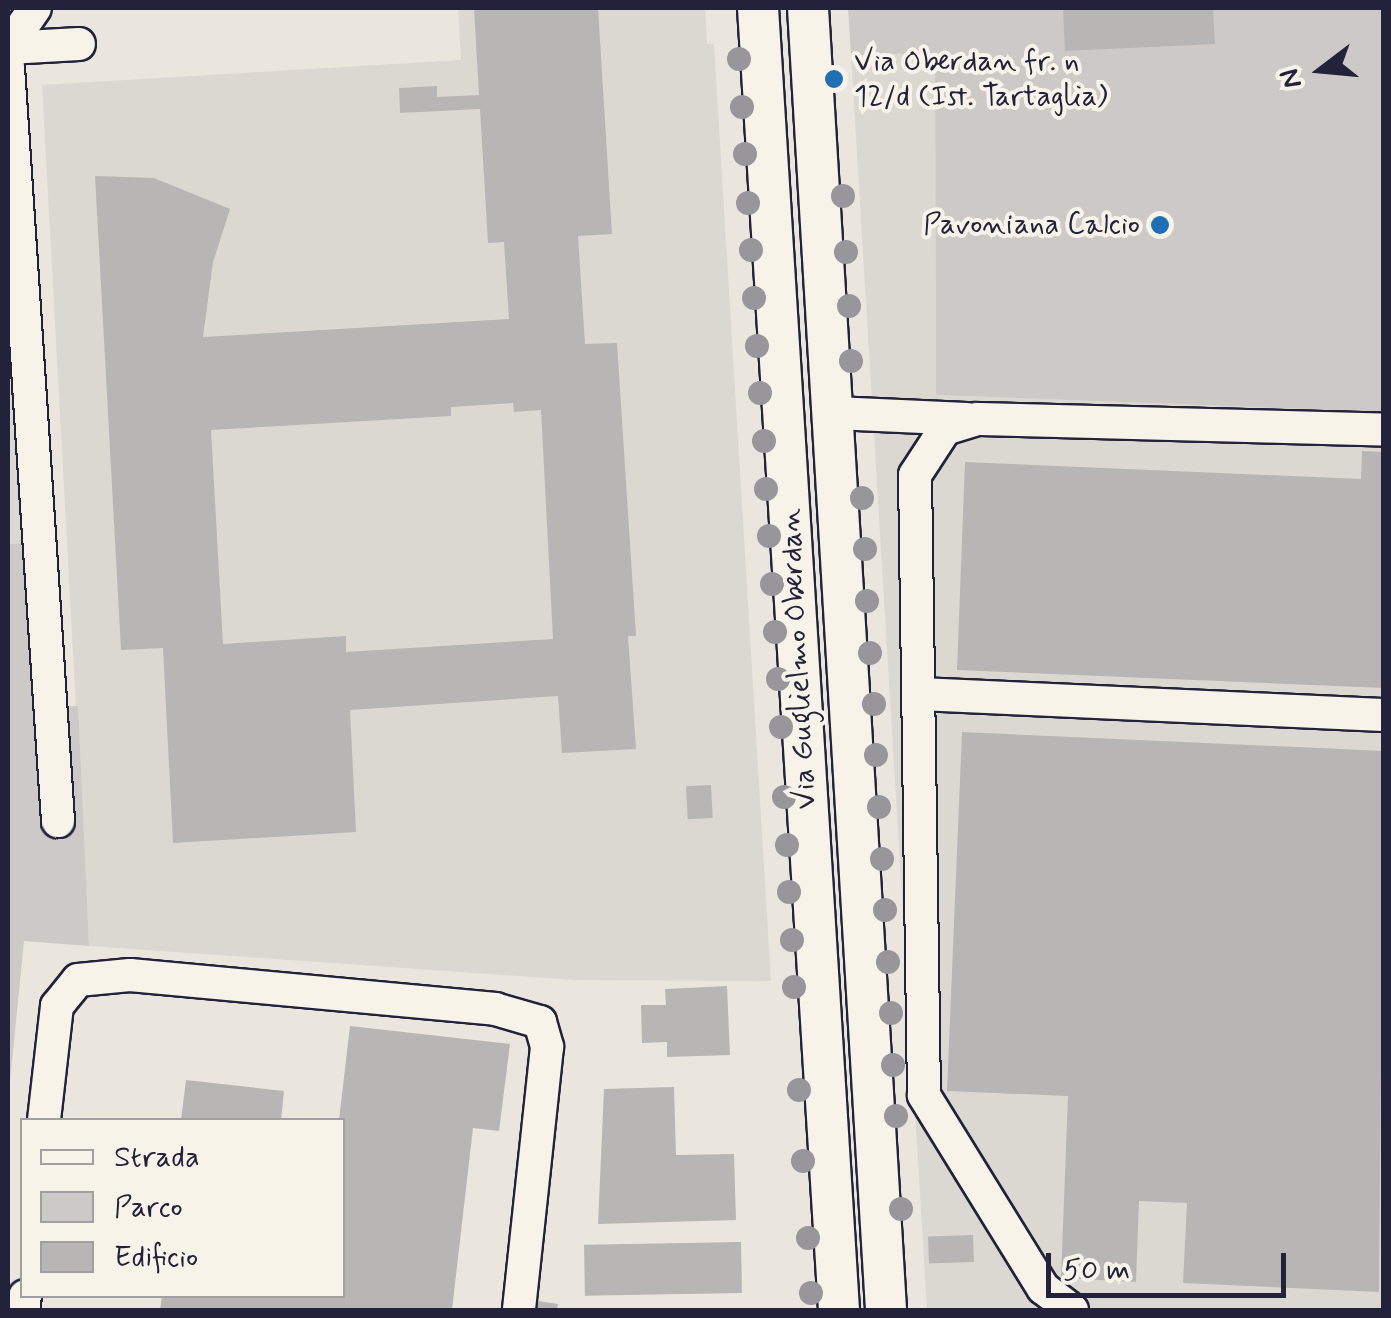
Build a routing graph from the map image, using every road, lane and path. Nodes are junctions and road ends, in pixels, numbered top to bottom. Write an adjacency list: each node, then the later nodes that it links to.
1 (35, 8): 5 (lane)
2 (758, 8): 15 (main road, Via Guglielmo Oberdan)
3 (808, 8): 7 (main road, Via Guglielmo Oberdan)
4 (79, 44): 5 (lane)
5 (8, 48)
6 (8, 68): 12 (lane)
7 (834, 413): 8 (lane); 16 (main road, Via Guglielmo Oberdan)
8 (977, 419): 9 (lane); 10 (lane)
9 (1384, 430)
10 (918, 694): 11 (lane); 17 (lane)
11 (1384, 715)
12 (58, 821)
13 (44, 1118): 14 (lane)
14 (520, 1310)
15 (840, 1310)
16 (886, 1310)
17 (1072, 1310)

